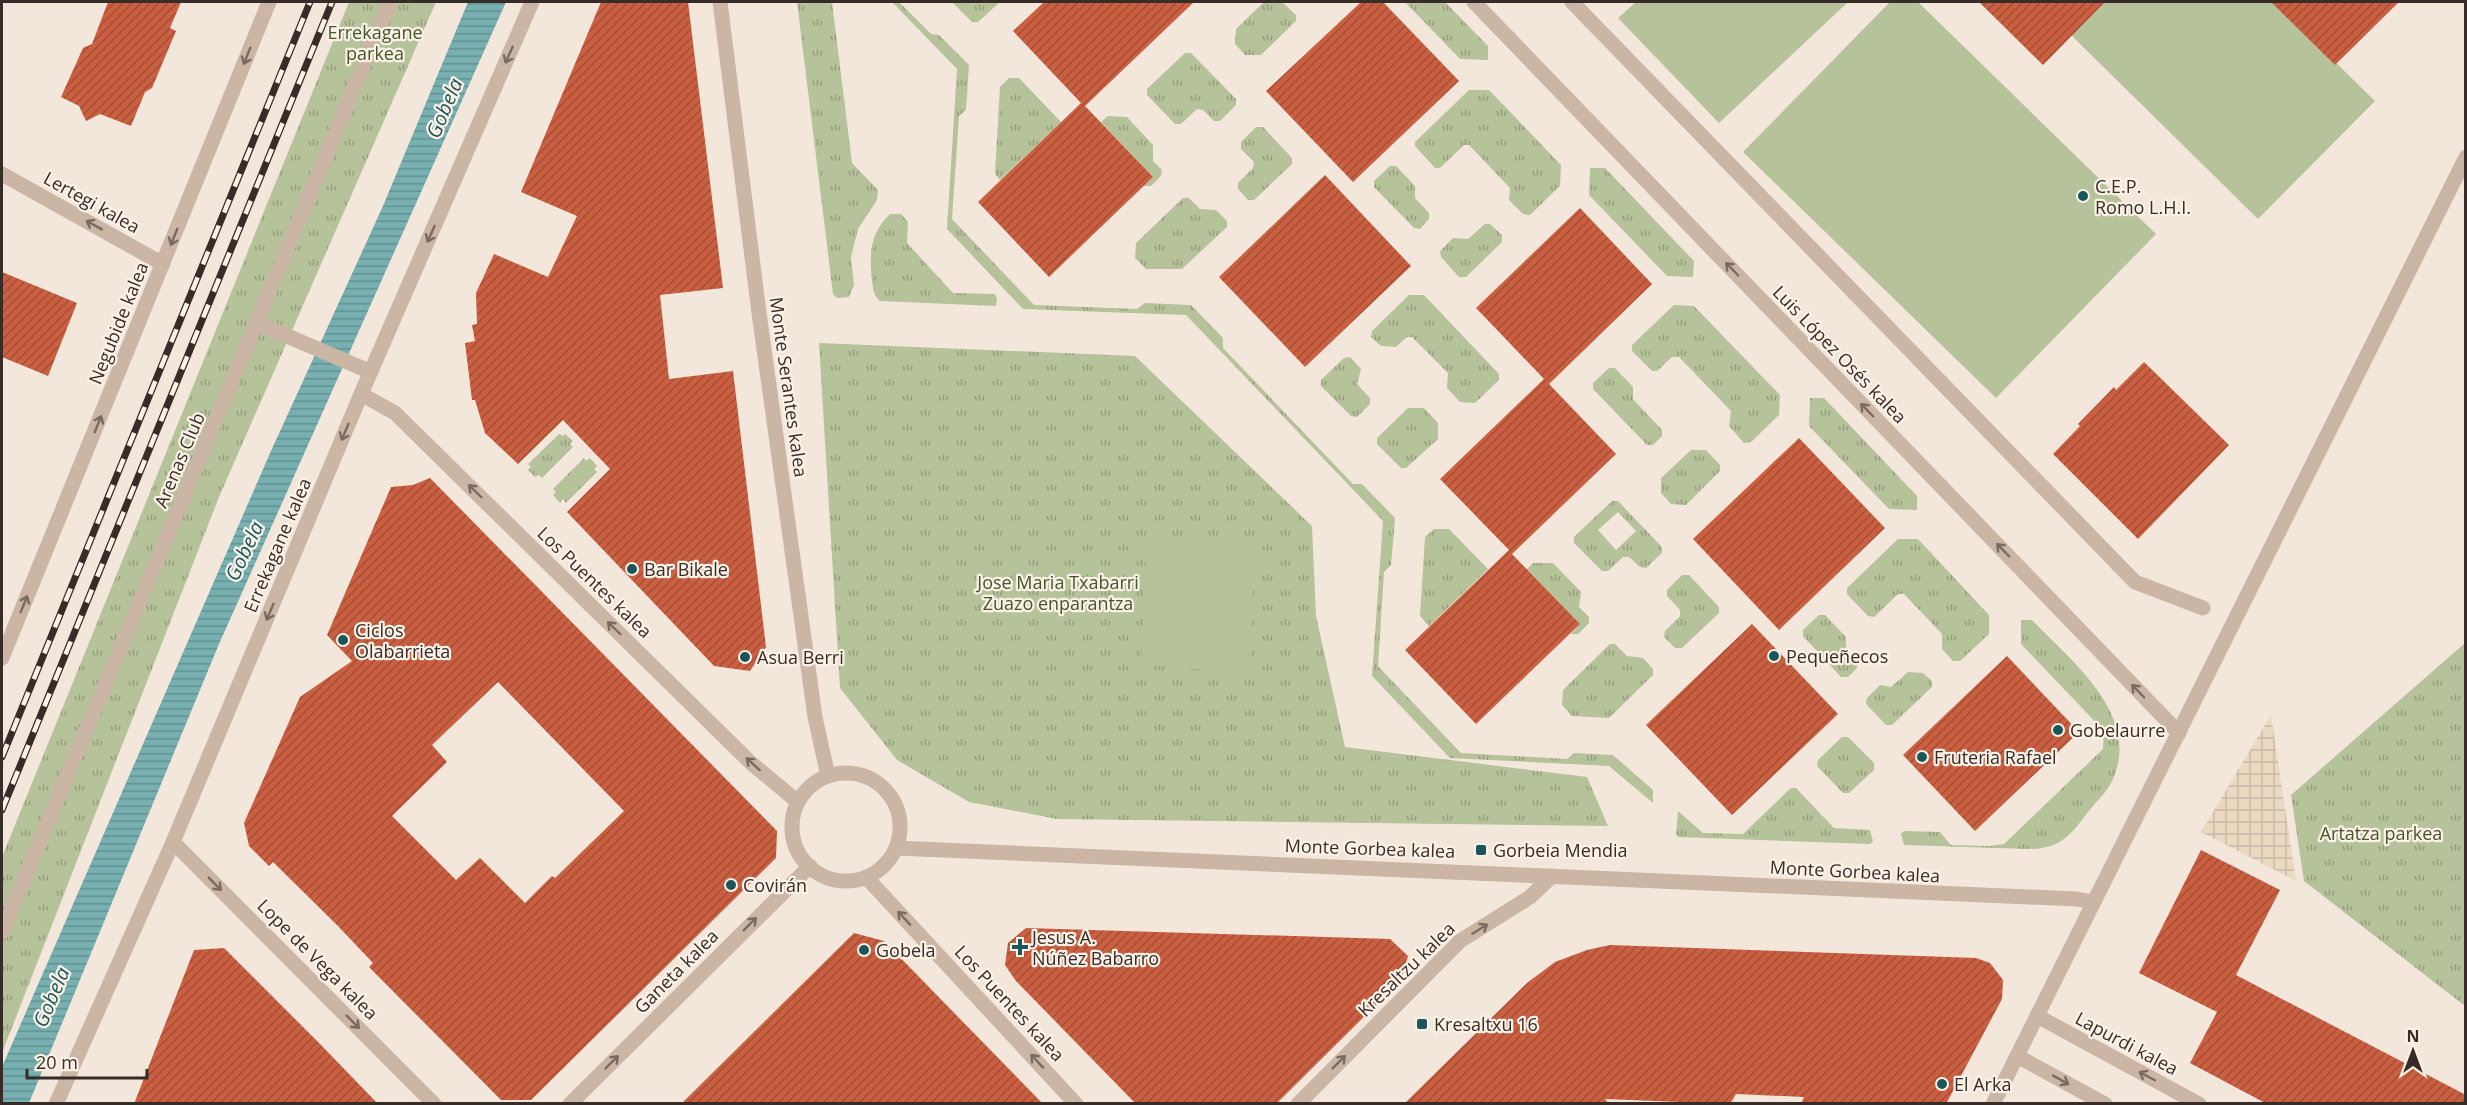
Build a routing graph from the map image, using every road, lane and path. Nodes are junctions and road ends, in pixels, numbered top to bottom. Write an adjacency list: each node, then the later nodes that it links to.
1 (269, 2): 9 (street, Negubide kalea, one-way to 9)
2 (390, 2): 10 (street, Arenas Club)
3 (532, 2): 11 (street, Errekagane kalea, one-way to 11)
4 (720, 2): 16 (street, Monte Serantes kalea)
5 (1474, 2): 15 (street, Luis López Osés kalea, one-way to 5)
6 (1572, 2): 13 (street)
7 (2466, 157): 15 (street)
8 (2, 174): 9 (street, Lertegi kalea, one-way to 8)
9 (163, 264): 14 (street, Negubide kalea, one-way to 9)
10 (257, 323): 11 (street); 24 (street, Arenas Club)
11 (371, 372): 12 (street, Errekagane kalea)
12 (361, 394): 17 (street, Los Puentes kalea, one-way to 12); 18 (street, Errekagane kalea, one-way to 18)
13 (2203, 608)
14 (2, 658)
15 (2179, 733): 23 (street)
16 (828, 776): 17 (street); 19 (street)
17 (798, 802): 20 (street)
18 (174, 842): 27 (street, Errekagane kalea); 28 (street, Lope de Vega kalea, one-way to 28)
19 (896, 848): 21 (street, Monte Gorbea kalea); 22 (street)
20 (810, 866): 22 (street); 29 (street, Ganeta kalea, one-way to 20)
21 (1552, 876): 23 (street, Monte Gorbea kalea); 31 (street, Kresaltzu kalea, one-way to 21)
22 (866, 877): 30 (street, Los Puentes kalea, one-way to 22)
23 (2093, 902): 25 (street)
24 (2, 932)
25 (2037, 1016): 26 (street); 34 (street, Lapurdi kalea, one-way to 25)
26 (2017, 1056): 32 (street); 33 (street, one-way to 33)
27 (56, 1104)
28 (434, 1104)
29 (570, 1104)
30 (1077, 1104)
31 (1298, 1104)
32 (1993, 1104)
33 (2105, 1104)
34 (2199, 1104)

